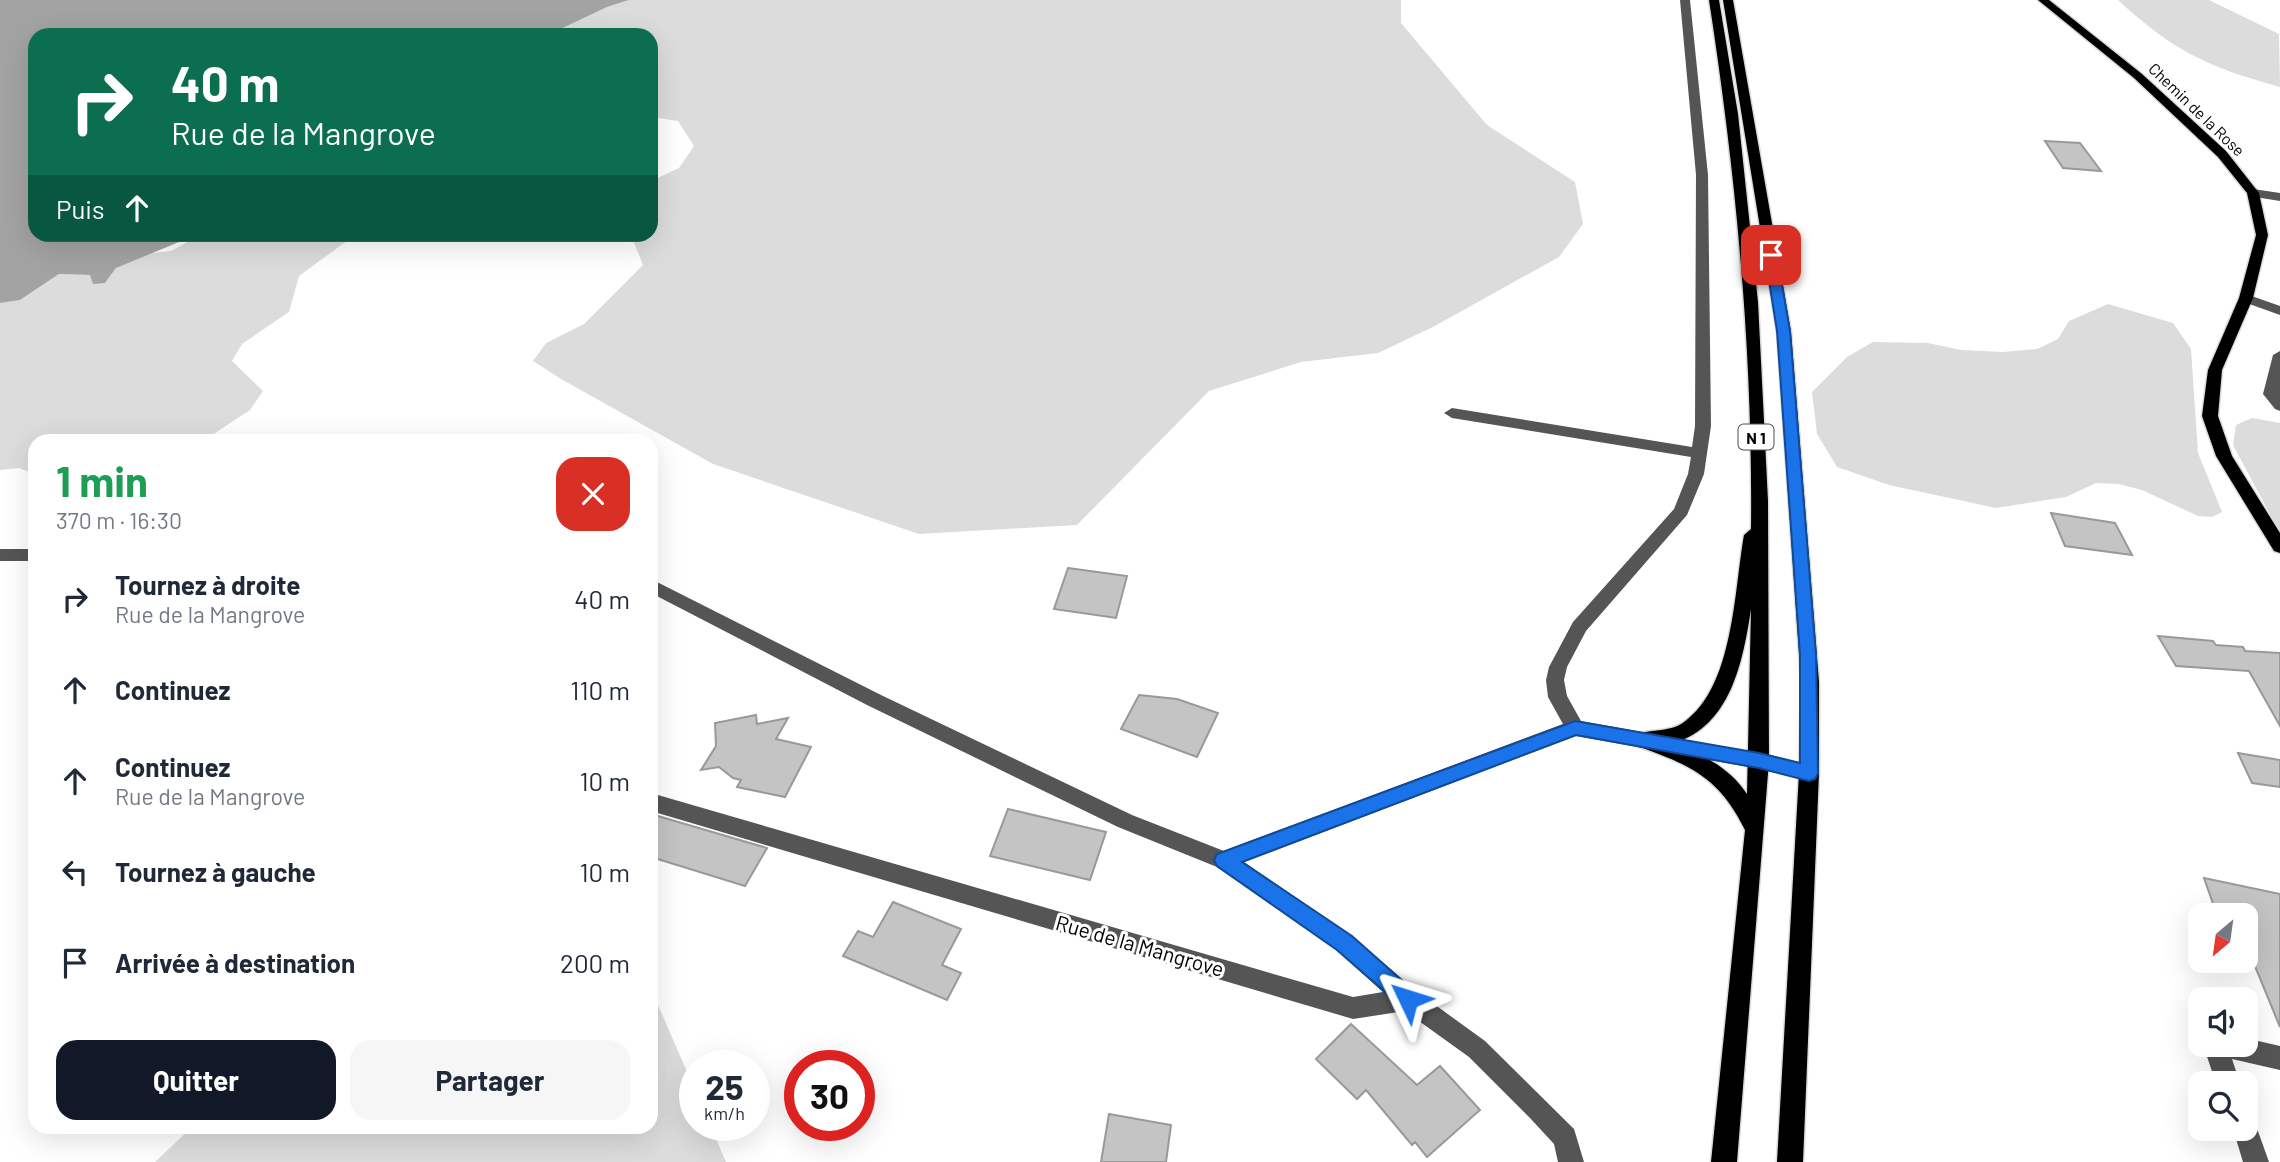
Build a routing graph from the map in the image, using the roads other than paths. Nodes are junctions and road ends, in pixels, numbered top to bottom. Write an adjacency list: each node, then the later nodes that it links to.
1 (1685, 0): 12 (street)
2 (1714, 0): 13 (main road, N 1)
3 (1728, 0): 21 (main road, N 1)
4 (2043, 0): 5 (main road, Chemin de la Rose)
5 (2253, 192): 6 (street); 7 (main road, Chemin de la Rose)
6 (2280, 197)
7 (2246, 298): 8 (street); 14 (main road, Chemin de la Rose)
8 (2280, 311)
9 (2280, 355): 10 (street)
10 (2280, 406)
11 (1452, 413): 12 (street)
12 (1699, 453): 18 (street)
13 (1760, 500): 19 (main road); 20 (main road, N 1)
14 (2280, 547)
15 (0, 555): 16 (street)
16 (28, 555)
17 (658, 589): 24 (street)
18 (1575, 728): 19 (street); 24 (street)
19 (1643, 740): 20 (street); 23 (main road)
20 (1759, 761): 21 (street); 23 (main road, N 1)
21 (1809, 773): 31 (main road, N 1)
22 (658, 804): 25 (street, Rue de la Mangrove)
23 (1755, 830): 30 (main road, N 1)
24 (1224, 860): 25 (street)
25 (1408, 999): 29 (street)
26 (2258, 1053): 27 (street)
27 (2280, 1058)
28 (2249, 1141): 32 (street)
29 (1571, 1162)
30 (1724, 1162)
31 (1790, 1162)
32 (2256, 1162)

